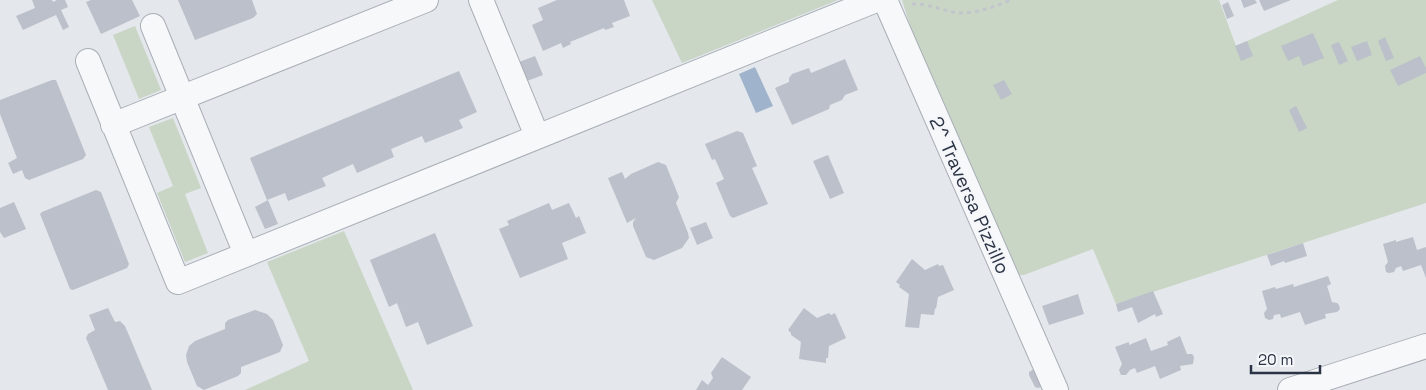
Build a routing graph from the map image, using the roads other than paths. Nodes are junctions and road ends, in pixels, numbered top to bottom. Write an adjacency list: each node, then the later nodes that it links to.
1 (426, 0): 7 (street)
2 (481, 0): 9 (street)
3 (876, 0): 9 (street)
4 (895, 2): 12 (street, 2^ Traversa Pizzillo)
5 (153, 26): 7 (street)
6 (88, 62): 8 (street)
7 (182, 98): 8 (street); 10 (street)
8 (114, 125): 10 (street)
9 (537, 136): 10 (street)
10 (246, 254)
11 (1426, 346): 13 (street)
12 (1056, 390)
13 (1290, 390)

